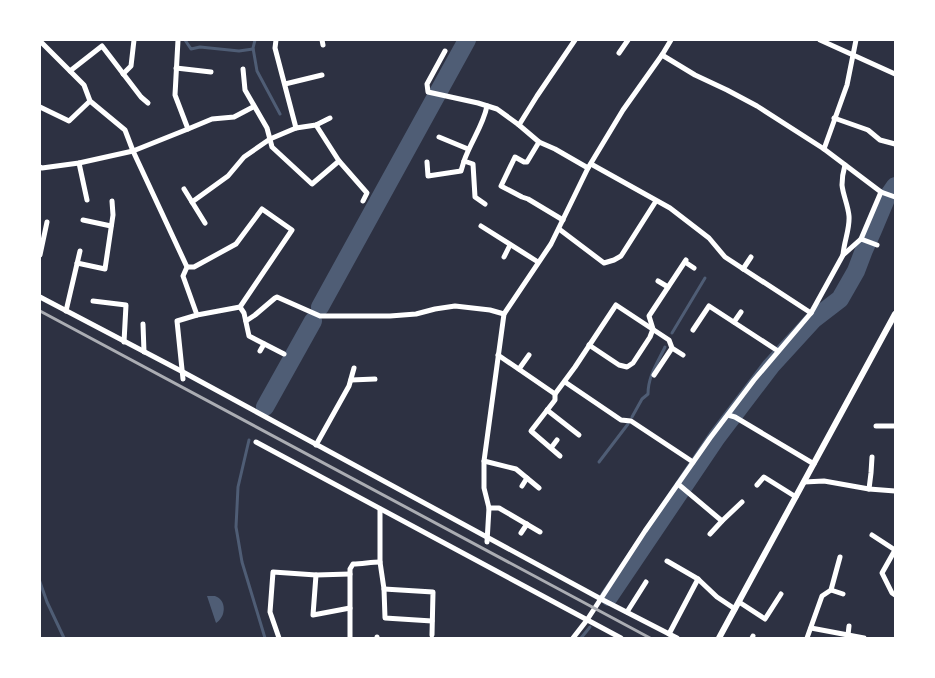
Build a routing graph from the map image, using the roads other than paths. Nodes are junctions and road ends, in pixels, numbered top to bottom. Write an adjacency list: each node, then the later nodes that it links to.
1 (134, 40): 19 (street)
2 (178, 40): 14 (street)
3 (276, 40): 21 (street)
4 (575, 40): 32 (street)
5 (628, 40): 11 (street)
6 (671, 40): 12 (street)
7 (820, 40): 13 (street)
8 (856, 40): 13 (street)
9 (40, 41): 16 (street)
10 (445, 51): 26 (street)
11 (619, 53)
12 (662, 55): 40 (street); 47 (street)
13 (854, 56): 18 (street); 30 (street)
14 (176, 68): 17 (street); 34 (street)
15 (243, 68): 28 (street)
16 (70, 71): 19 (street); 23 (street)
17 (210, 72)
18 (894, 72)
19 (123, 74): 22 (street)
20 (322, 75): 21 (street)
21 (285, 84): 33 (street)
22 (141, 97): 24 (street); 25 (street)
23 (90, 101): 27 (street); 41 (street)
24 (137, 103)
25 (148, 103)
26 (487, 106): 32 (street); 39 (street)
27 (40, 107)
28 (253, 107): 34 (street); 36 (street)
29 (330, 118): 31 (street)
30 (834, 118): 38 (street); 40 (street)
31 (316, 125): 33 (street); 42 (street)
32 (519, 125): 37 (street)
33 (296, 128): 36 (street)
34 (188, 129): 41 (street)
35 (439, 137): 39 (street)
36 (270, 140): 42 (street); 56 (street)
37 (539, 142): 47 (street); 59 (street)
38 (895, 144)
39 (468, 149): 43 (street)
40 (824, 149): 46 (street)
41 (133, 151): 45 (street); 75 (street)
42 (339, 161): 54 (street)
43 (464, 161): 44 (street); 57 (street)
44 (427, 162)
45 (80, 163): 48 (street); 52 (street)
46 (845, 165): 50 (street); 70 (street)
47 (589, 166): 55 (street); 59 (street)
48 (40, 167)
49 (184, 189): 56 (street)
50 (881, 192): 51 (street); 65 (street)
51 (895, 197)
52 (87, 200)
53 (112, 201): 62 (street)
54 (363, 201)
55 (656, 201): 64 (street); 77 (street)
56 (192, 202): 61 (street)
57 (485, 204)
58 (83, 220): 62 (street)
59 (563, 220): 64 (street)
60 (47, 222): 69 (street)
61 (206, 223)
62 (111, 226): 74 (street)
63 (481, 226): 66 (street)
64 (559, 229): 73 (street)
65 (861, 239): 67 (street); 70 (street)
66 (510, 245): 71 (street); 73 (street)
67 (877, 245)
68 (80, 251): 74 (street)
69 (40, 255)
70 (844, 255): 85 (street)
71 (504, 257)
72 (751, 257): 77 (street)
73 (538, 262): 86 (street)
74 (77, 263): 83 (street)
75 (187, 268): 82 (street); 88 (street)
76 (694, 268): 79 (street)
77 (743, 268): 85 (street)
78 (658, 281): 79 (street)
79 (668, 287): 92 (street)
80 (40, 297): 83 (street)
81 (94, 301): 94 (street)
82 (240, 307): 88 (street); 89 (street)
83 (66, 311): 94 (street)
84 (741, 312): 90 (street)
85 (812, 313): 98 (street)
86 (504, 314): 89 (street); 102 (street)
87 (895, 314): 129 (street)
88 (197, 315): 107 (street)
89 (246, 321): 95 (street)
90 (734, 322): 93 (street); 98 (street)
91 (143, 324): 100 (street)
92 (653, 329): 96 (street); 96 (street); 97 (street)
93 (693, 330)
94 (124, 342): 100 (street)
95 (264, 344): 99 (street); 101 (street)
96 (589, 345): 112 (street)
97 (672, 348): 104 (street); 108 (street)
98 (778, 350): 117 (street)
99 (260, 351)
100 (144, 352): 107 (street)
101 (284, 354)
102 (498, 354): 106 (street); 127 (street)
103 (528, 355): 106 (street)
104 (683, 355)
105 (354, 368): 111 (street)
106 (518, 369): 113 (street)
107 (183, 372): 109 (street); 123 (street)
108 (654, 375)
109 (183, 379)
110 (375, 379): 111 (street)
111 (350, 380): 123 (street)
112 (565, 382): 115 (street); 128 (street)
113 (539, 383): 114 (street); 115 (street)
114 (535, 388)
115 (555, 394): 116 (street)
116 (547, 410): 120 (street); 124 (street)
117 (728, 415): 128 (street); 129 (street)
118 (876, 426): 119 (street)
119 (895, 426)
120 (579, 435)
121 (557, 440): 124 (street)
122 (256, 442): 141 (street)
123 (316, 445): 148 (street)
124 (551, 448): 125 (street)
125 (560, 456)
126 (872, 457): 136 (street)
127 (484, 461): 130 (street); 140 (street)
128 (693, 462): 132 (street)
129 (814, 464): 131 (street)
130 (527, 478): 134 (street); 135 (street)
131 (804, 482): 136 (street); 138 (street)
132 (678, 484): 142 (street); 162 (street)
133 (757, 484): 138 (street)
134 (522, 486)
135 (539, 488)
136 (869, 489): 137 (street)
137 (895, 491)
138 (796, 497): 163 (street)
139 (742, 502): 142 (street)
140 (489, 508): 143 (street); 148 (street)
141 (380, 509): 152 (street); 167 (street)
142 (722, 521): 146 (street)
143 (527, 524): 144 (street); 145 (street)
144 (540, 532)
145 (522, 533)
146 (710, 534)
147 (872, 535): 149 (street)
148 (487, 539): 162 (street)
149 (895, 550): 161 (street)
150 (840, 557): 158 (street)
151 (667, 561): 155 (street)
152 (380, 562): 153 (street); 157 (street)
153 (350, 574): 154 (street); 164 (street)
154 (316, 575): 164 (street); 174 (street)
155 (698, 578): 165 (street); 171 (street)
156 (646, 582): 166 (street)
157 (384, 589): 168 (street); 168 (street)
158 (831, 590): 160 (street); 170 (street)
159 (781, 594): 163 (street)
160 (843, 594)
161 (895, 595)
162 (601, 599): 166 (street); 167 (street)
163 (739, 602): 165 (street)
164 (350, 608): 175 (street)
165 (735, 609): 179 (street)
166 (627, 612): 171 (street)
167 (587, 620): 176 (street); 177 (street)
168 (432, 621): 172 (street)
169 (849, 626): 173 (street)
170 (811, 628): 173 (street); 180 (street)
171 (669, 634): 178 (street)
172 (432, 635)
173 (848, 635): 181 (street)
174 (278, 638)
175 (350, 638)
176 (573, 638)
177 (621, 638)
178 (677, 638)
179 (719, 638)
180 (807, 638)
181 (864, 638)

